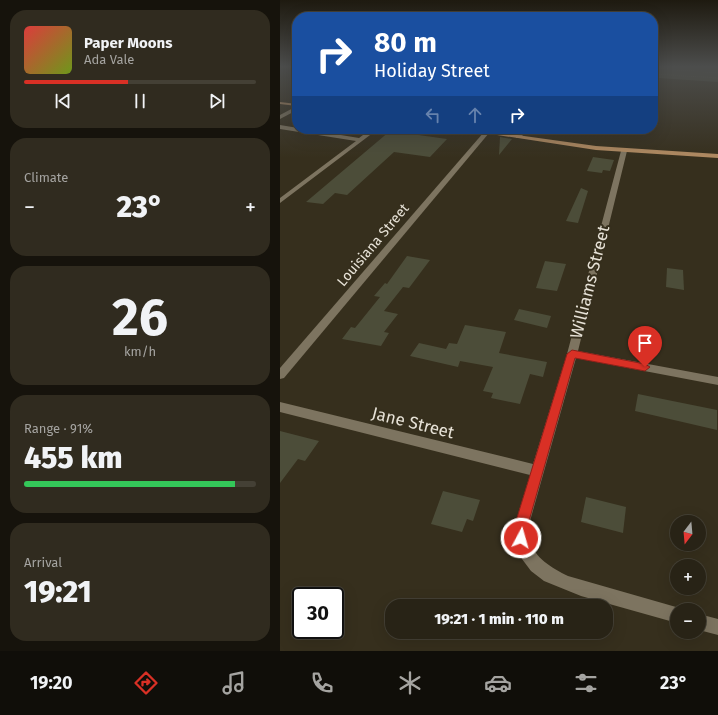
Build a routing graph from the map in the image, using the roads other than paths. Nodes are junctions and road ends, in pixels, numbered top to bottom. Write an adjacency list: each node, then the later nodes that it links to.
1 (280, 103): 2 (main road)
2 (292, 104)
3 (292, 111): 4 (street)
4 (280, 117)
5 (280, 127): 6 (street)
6 (292, 129)
7 (324, 134): 13 (street)
8 (369, 134): 13 (street)
9 (485, 134): 18 (street, Louisiana Street)
10 (492, 134): 12 (main road)
11 (522, 134): 12 (street)
12 (518, 138): 14 (main road)
13 (361, 140): 16 (street)
14 (624, 151): 15 (main road); 17 (street, Williams Street)
15 (718, 156)
16 (280, 201)
17 (572, 354): 19 (street); 21 (street, Williams Street)
18 (280, 375)
19 (718, 381)
20 (280, 407): 21 (street, Jane Street)
21 (537, 471): 22 (street, Williams Street)
22 (670, 613)
23 (706, 624): 24 (street)
24 (718, 627)

